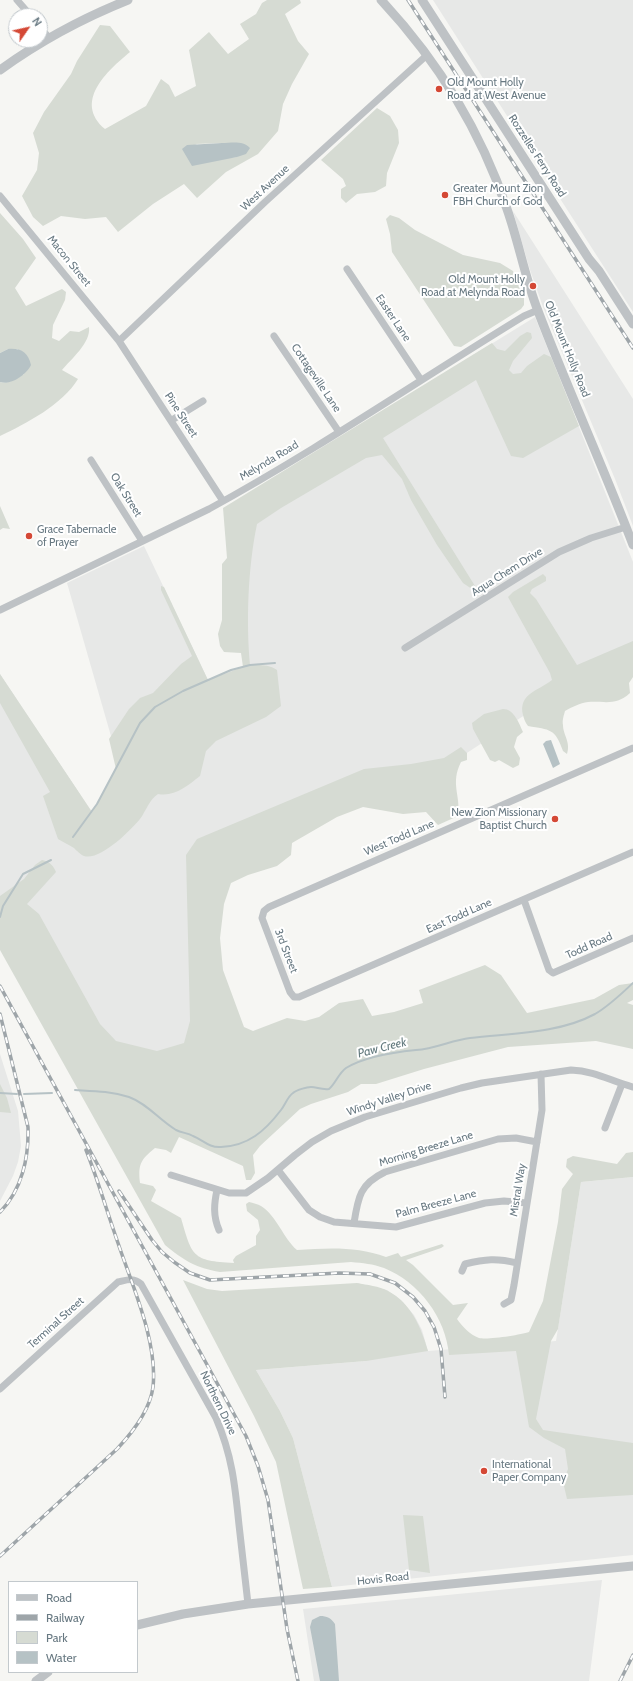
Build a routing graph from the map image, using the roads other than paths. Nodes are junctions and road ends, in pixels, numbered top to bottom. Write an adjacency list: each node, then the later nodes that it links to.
1 (17, 0): 5 (street)
2 (128, 0): 6 (street)
3 (381, 0): 7 (street, Old Mount Holly Road)
4 (422, 0): 12 (street, Rozzelles Ferry Road)
5 (24, 8)
6 (49, 38): 8 (street)
7 (427, 55): 11 (street, Old Mount Holly Road); 14 (street, West Avenue)
8 (0, 70)
9 (0, 196): 14 (street, Macon Street)
10 (347, 269): 15 (street, Easter Lane)
11 (538, 310): 15 (street, Melynda Road); 21 (street, Old Mount Holly Road)
12 (633, 324)
13 (274, 336): 18 (street, Cottageville Lane)
14 (119, 341): 17 (street, Pine Street)
15 (421, 380): 18 (street, Melynda Road)
16 (203, 401): 17 (street)
17 (172, 420): 20 (street, Pine Street)
18 (338, 432): 20 (street, Melynda Road)
19 (91, 460): 22 (street, Oak Street)
20 (224, 501): 22 (street, Melynda Road)
21 (626, 527): 23 (street, Old Mount Holly Road); 25 (street, Aqua Chem Drive)
22 (142, 541): 24 (street, Melynda Road)
23 (633, 545)
24 (0, 610)
25 (405, 648)
26 (633, 748): 29 (street, West Todd Lane)
27 (633, 852): 28 (street, East Todd Lane)
28 (524, 900): 30 (street, Todd Road); 31 (street, East Todd Lane)
29 (264, 911): 31 (street, 3rd Street)
30 (633, 938)
31 (294, 996)
32 (541, 1074): 33 (street, Windy Valley Drive); 36 (street, Mistral Way); 37 (street, Windy Valley Drive)
33 (622, 1084): 34 (street, Windy Valley Drive); 35 (street)
34 (633, 1087)
35 (605, 1128)
36 (536, 1142): 40 (street, Mistral Way); 41 (street, Morning Breeze Lane)
37 (278, 1170): 39 (street, Windy Valley Drive); 41 (street, Palm Breeze Lane)
38 (171, 1175): 39 (street, Windy Valley Drive)
39 (217, 1190): 42 (street)
40 (527, 1203): 41 (street, Palm Breeze Lane); 43 (street, Mistral Way)
41 (354, 1223)
42 (218, 1230)
43 (518, 1263): 44 (street); 46 (street, Mistral Way)
44 (462, 1271)
45 (130, 1279): 47 (street, Terminal Street); 49 (street, Northern Drive)
46 (504, 1304)
47 (0, 1388)
48 (633, 1566): 49 (street, Hovis Road)
49 (248, 1604): 50 (street, Hovis Road)
50 (138, 1625)
51 (47, 1673): 52 (street)
52 (36, 1681)

